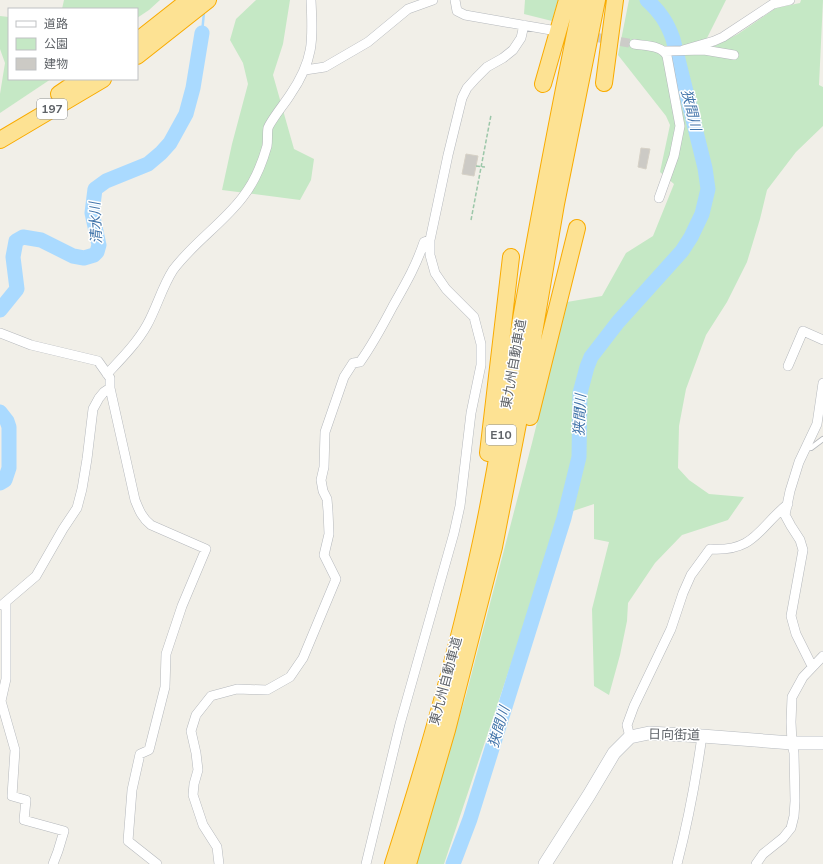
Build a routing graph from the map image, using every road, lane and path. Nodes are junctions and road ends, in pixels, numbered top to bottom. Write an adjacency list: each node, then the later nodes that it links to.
1 (175, 0): 14 (highway)
2 (189, 0): 15 (highway)
3 (208, 0): 19 (highway)
4 (311, 0): 21 (street)
5 (433, 0): 21 (street)
6 (455, 0): 12 (street)
7 (567, 0): 25 (highway)
8 (582, 0): 50 (highway, 東九州自動車道 / E10)
9 (597, 0): 46 (highway, 東九州自動車道 / E10)
10 (615, 0): 24 (highway)
11 (790, 0): 17 (street)
12 (524, 25): 13 (street); 35 (street)
13 (551, 30)
14 (138, 32)
15 (138, 40)
16 (634, 44): 18 (street)
17 (683, 50): 18 (street); 20 (street)
18 (665, 51): 32 (street)
19 (138, 55)
20 (734, 56)
21 (305, 70): 40 (street)
22 (80, 80): 27 (highway, 197)
23 (101, 80): 28 (highway, 197)
24 (604, 83)
25 (543, 84)
26 (491, 115): 30 (path)
27 (0, 134)
28 (0, 140)
29 (476, 166): 30 (path)
30 (481, 167): 31 (path); 33 (path)
31 (485, 168)
32 (659, 198)
33 (471, 220)
34 (577, 228): 46 (highway)
35 (430, 240): 57 (street); 58 (street)
36 (511, 257): 50 (highway)
37 (0, 333): 40 (street)
38 (823, 340): 39 (street)
39 (788, 366)
40 (107, 374): 41 (street)
41 (110, 388): 47 (street); 56 (street)
42 (823, 388): 44 (street)
43 (823, 439): 44 (lane)
44 (806, 448): 45 (street)
45 (788, 504): 49 (street); 52 (street)
46 (494, 547): 60 (highway, 東九州自動車道 / E10)
47 (3, 604): 55 (street)
48 (823, 656): 49 (street)
49 (812, 666): 53 (street)
50 (446, 683): 59 (highway, 東九州自動車道 / E10)
51 (702, 736): 52 (street, 日向街道); 53 (street, 日向街道); 62 (street)
52 (630, 737): 61 (street, 日向街道)
53 (792, 743): 54 (street, 日向街道); 63 (street)
54 (823, 743)
55 (53, 864)
56 (157, 864)
57 (219, 864)
58 (366, 864)
59 (394, 864)
60 (408, 864)
61 (545, 864)
62 (677, 864)
63 (756, 864)

